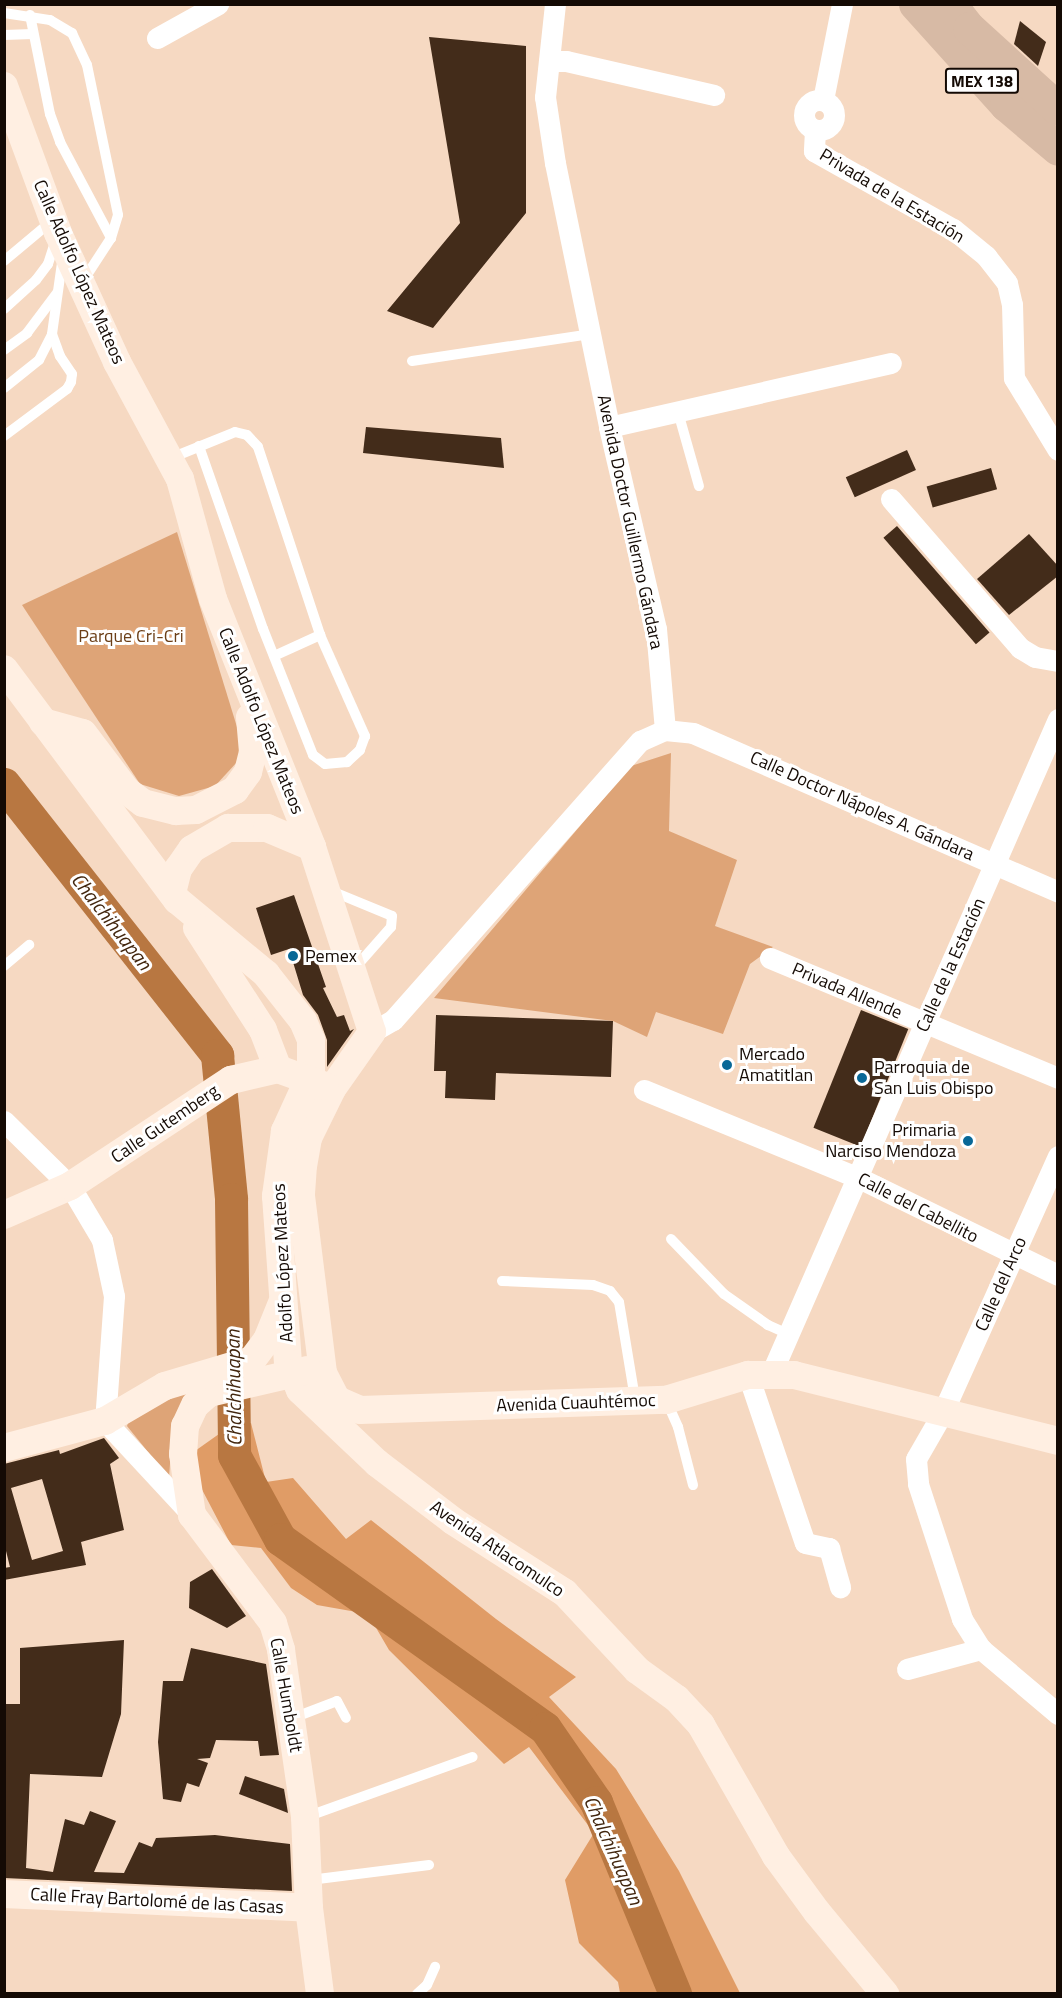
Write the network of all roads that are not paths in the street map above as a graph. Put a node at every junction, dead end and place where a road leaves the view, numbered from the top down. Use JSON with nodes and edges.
{"nodes":[{"id":1,"x":218,"y":4,"type":"edge"},
{"id":2,"x":555,"y":4,"type":"edge"},
{"id":3,"x":842,"y":4,"type":"edge"},
{"id":4,"x":915,"y":4,"type":"edge"},
{"id":5,"x":950,"y":4,"type":"edge"},
{"id":6,"x":4,"y":13,"type":"edge"},
{"id":7,"x":30,"y":15,"type":"junction"},
{"id":8,"x":33,"y":33,"type":"junction"},
{"id":9,"x":4,"y":35,"type":"edge"},
{"id":10,"x":157,"y":38,"type":"dead end"},
{"id":11,"x":549,"y":61,"type":"junction"},
{"id":12,"x":4,"y":86,"type":"edge"},
{"id":13,"x":714,"y":95,"type":"dead end"},
{"id":14,"x":1058,"y":109,"type":"edge"},
{"id":15,"x":1058,"y":149,"type":"edge"},
{"id":16,"x":56,"y":226,"type":"junction"},
{"id":17,"x":111,"y":238,"type":"junction"},
{"id":18,"x":4,"y":261,"type":"edge"},
{"id":19,"x":72,"y":285,"type":"junction"},
{"id":20,"x":4,"y":309,"type":"edge"},
{"id":21,"x":52,"y":334,"type":"junction"},
{"id":22,"x":590,"y":334,"type":"junction"},
{"id":23,"x":4,"y":350,"type":"edge"},
{"id":24,"x":412,"y":362,"type":"dead end"},
{"id":25,"x":891,"y":363,"type":"dead end"},
{"id":26,"x":4,"y":388,"type":"edge"},
{"id":27,"x":678,"y":412,"type":"junction"},
{"id":28,"x":609,"y":428,"type":"junction"},
{"id":29,"x":4,"y":436,"type":"edge"},
{"id":30,"x":199,"y":446,"type":"junction"},
{"id":31,"x":1058,"y":450,"type":"edge"},
{"id":32,"x":171,"y":458,"type":"junction"},
{"id":33,"x":699,"y":486,"type":"dead end"},
{"id":34,"x":891,"y":499,"type":"dead end"},
{"id":35,"x":320,"y":635,"type":"junction"},
{"id":36,"x":274,"y":656,"type":"junction"},
{"id":37,"x":1058,"y":660,"type":"edge"},
{"id":38,"x":4,"y":669,"type":"edge"},
{"id":39,"x":247,"y":685,"type":"junction"},
{"id":40,"x":1058,"y":719,"type":"edge"},
{"id":41,"x":43,"y":722,"type":"junction"},
{"id":42,"x":665,"y":730,"type":"junction"},
{"id":43,"x":142,"y":802,"type":"junction"},
{"id":44,"x":312,"y":848,"type":"junction"},
{"id":45,"x":142,"y":854,"type":"junction"},
{"id":46,"x":995,"y":864,"type":"junction"},
{"id":47,"x":326,"y":889,"type":"junction"},
{"id":48,"x":1058,"y":892,"type":"edge"},
{"id":49,"x":174,"y":896,"type":"junction"},
{"id":50,"x":29,"y":945,"type":"dead end"},
{"id":51,"x":770,"y":958,"type":"dead end"},
{"id":52,"x":4,"y":966,"type":"edge"},
{"id":53,"x":353,"y":970,"type":"junction"},
{"id":54,"x":925,"y":1023,"type":"junction"},
{"id":55,"x":372,"y":1032,"type":"junction"},
{"id":56,"x":277,"y":1070,"type":"junction"},
{"id":57,"x":1058,"y":1078,"type":"edge"},
{"id":58,"x":328,"y":1087,"type":"junction"},
{"id":59,"x":644,"y":1090,"type":"dead end"},
{"id":60,"x":4,"y":1121,"type":"edge"},
{"id":61,"x":1058,"y":1156,"type":"edge"},
{"id":62,"x":859,"y":1178,"type":"junction"},
{"id":63,"x":70,"y":1186,"type":"junction"},
{"id":64,"x":4,"y":1215,"type":"edge"},
{"id":65,"x":671,"y":1239,"type":"dead end"},
{"id":66,"x":1014,"y":1256,"type":"junction"},
{"id":67,"x":1058,"y":1275,"type":"edge"},
{"id":68,"x":502,"y":1281,"type":"dead end"},
{"id":69,"x":286,"y":1296,"type":"junction"},
{"id":70,"x":788,"y":1334,"type":"junction"},
{"id":71,"x":322,"y":1368,"type":"junction"},
{"id":72,"x":283,"y":1374,"type":"junction"},
{"id":73,"x":760,"y":1375,"type":"junction"},
{"id":74,"x":207,"y":1383,"type":"junction"},
{"id":75,"x":666,"y":1400,"type":"junction"},
{"id":76,"x":636,"y":1401,"type":"junction"},
{"id":77,"x":943,"y":1412,"type":"junction"},
{"id":78,"x":105,"y":1421,"type":"junction"},
{"id":79,"x":1058,"y":1440,"type":"edge"},
{"id":80,"x":4,"y":1448,"type":"edge"},
{"id":81,"x":693,"y":1485,"type":"dead end"},
{"id":82,"x":192,"y":1515,"type":"junction"},
{"id":83,"x":840,"y":1587,"type":"dead end"},
{"id":84,"x":981,"y":1649,"type":"junction"},
{"id":85,"x":907,"y":1669,"type":"dead end"},
{"id":86,"x":1058,"y":1714,"type":"edge"},
{"id":87,"x":346,"y":1718,"type":"dead end"},
{"id":88,"x":289,"y":1719,"type":"junction"},
{"id":89,"x":473,"y":1757,"type":"dead end"},
{"id":90,"x":305,"y":1817,"type":"junction"},
{"id":91,"x":429,"y":1865,"type":"dead end"},
{"id":92,"x":308,"y":1880,"type":"junction"},
{"id":93,"x":4,"y":1894,"type":"edge"},
{"id":94,"x":309,"y":1908,"type":"junction"},
{"id":95,"x":435,"y":1967,"type":"dead end"},
{"id":96,"x":320,"y":1994,"type":"edge"},
{"id":97,"x":417,"y":1994,"type":"edge"},
{"id":98,"x":885,"y":1994,"type":"edge"}],
"edges":[{"from":1,"to":10,"type":"street"},
{"from":2,"to":11,"type":"street","name":"Avenida Doctor Guillermo Gándara"},
{"from":3,"to":31,"type":"street","name":"Privada de la Estación"},
{"from":4,"to":15,"type":"main road","number":"MEX 138"},
{"from":5,"to":14,"type":"main road","number":"MEX 138"},
{"from":6,"to":7,"type":"lane"},
{"from":7,"to":8,"type":"lane"},
{"from":7,"to":17,"type":"lane"},
{"from":8,"to":9,"type":"lane"},
{"from":8,"to":17,"type":"lane"},
{"from":11,"to":13,"type":"street"},
{"from":11,"to":22,"type":"street","name":"Avenida Doctor Guillermo Gándara"},
{"from":12,"to":16,"type":"main road","name":"Calle Adolfo López Mateos"},
{"from":16,"to":18,"type":"lane"},
{"from":16,"to":19,"type":"main road","name":"Calle Adolfo López Mateos"},
{"from":16,"to":20,"type":"lane"},
{"from":17,"to":19,"type":"lane"},
{"from":19,"to":21,"type":"lane"},
{"from":19,"to":23,"type":"lane"},
{"from":19,"to":32,"type":"main road","name":"Calle Adolfo López Mateos"},
{"from":21,"to":26,"type":"lane"},
{"from":21,"to":29,"type":"lane"},
{"from":22,"to":24,"type":"lane"},
{"from":22,"to":28,"type":"street","name":"Avenida Doctor Guillermo Gándara"},
{"from":25,"to":27,"type":"street"},
{"from":27,"to":28,"type":"street"},
{"from":27,"to":33,"type":"lane"},
{"from":28,"to":42,"type":"street","name":"Avenida Doctor Guillermo Gándara"},
{"from":30,"to":32,"type":"lane"},
{"from":30,"to":35,"type":"lane"},
{"from":30,"to":36,"type":"lane"},
{"from":32,"to":39,"type":"main road","name":"Calle Adolfo López Mateos"},
{"from":34,"to":37,"type":"street"},
{"from":35,"to":36,"type":"lane"},
{"from":35,"to":36,"type":"lane"},
{"from":38,"to":41,"type":"main road"},
{"from":39,"to":43,"type":"main road"},
{"from":39,"to":44,"type":"main road","name":"Calle Adolfo López Mateos"},
{"from":40,"to":46,"type":"street","name":"Calle de la Estación"},
{"from":41,"to":43,"type":"main road"},
{"from":41,"to":45,"type":"main road"},
{"from":42,"to":46,"type":"street","name":"Calle Doctor Nápoles A. Gándara"},
{"from":42,"to":55,"type":"street"},
{"from":43,"to":45,"type":"main road"},
{"from":44,"to":47,"type":"main road","name":"Calle Adolfo López Mateos"},
{"from":44,"to":49,"type":"main road"},
{"from":45,"to":49,"type":"main road"},
{"from":46,"to":48,"type":"street","name":"Calle Doctor Nápoles A. Gándara"},
{"from":46,"to":54,"type":"street","name":"Calle de la Estación"},
{"from":47,"to":53,"type":"main road","name":"Calle Adolfo López Mateos"},
{"from":47,"to":53,"type":"lane"},
{"from":49,"to":56,"type":"main road"},
{"from":49,"to":69,"type":"main road","name":"Adolfo López Mateos"},
{"from":50,"to":52,"type":"lane"},
{"from":51,"to":54,"type":"street","name":"Privada Allende"},
{"from":53,"to":55,"type":"main road","name":"Calle Adolfo López Mateos"},
{"from":54,"to":57,"type":"street","name":"Privada Allende"},
{"from":54,"to":62,"type":"street","name":"Calle de la Estación"},
{"from":55,"to":58,"type":"main road"},
{"from":56,"to":58,"type":"main road"},
{"from":56,"to":63,"type":"main road","name":"Calle Gutemberg"},
{"from":58,"to":71,"type":"main road"},
{"from":59,"to":62,"type":"street","name":"Calle del Cabellito"},
{"from":60,"to":63,"type":"street"},
{"from":61,"to":66,"type":"street","name":"Calle del Arco"},
{"from":62,"to":66,"type":"street","name":"Calle del Cabellito"},
{"from":62,"to":70,"type":"street","name":"Calle de la Estación"},
{"from":63,"to":64,"type":"main road","name":"Calle Gutemberg"},
{"from":63,"to":78,"type":"street"},
{"from":65,"to":70,"type":"lane"},
{"from":66,"to":67,"type":"street","name":"Calle del Cabellito"},
{"from":66,"to":77,"type":"street","name":"Calle del Arco"},
{"from":68,"to":76,"type":"lane"},
{"from":69,"to":72,"type":"main road","name":"Adolfo López Mateos"},
{"from":69,"to":74,"type":"main road"},
{"from":70,"to":73,"type":"street","name":"Calle de la Estación"},
{"from":71,"to":72,"type":"main road"},
{"from":71,"to":76,"type":"main road","name":"Avenida Cuauhtémoc"},
{"from":72,"to":74,"type":"main road"},
{"from":72,"to":98,"type":"main road","name":"Avenida Atlacomulco"},
{"from":73,"to":75,"type":"main road","name":"Avenida Cuauhtémoc"},
{"from":73,"to":77,"type":"main road","name":"Avenida Cuauhtémoc"},
{"from":73,"to":83,"type":"street"},
{"from":74,"to":78,"type":"main road"},
{"from":74,"to":82,"type":"main road"},
{"from":75,"to":76,"type":"main road","name":"Avenida Cuauhtémoc"},
{"from":75,"to":81,"type":"lane"},
{"from":77,"to":79,"type":"main road","name":"Avenida Cuauhtémoc"},
{"from":77,"to":84,"type":"street","name":"Calle del Arco"},
{"from":78,"to":80,"type":"main road"},
{"from":78,"to":82,"type":"street","name":"Calle Humboldt"},
{"from":82,"to":88,"type":"main road","name":"Calle Humboldt"},
{"from":84,"to":85,"type":"street"},
{"from":84,"to":86,"type":"street","name":"Calle del Arco"},
{"from":87,"to":88,"type":"lane"},
{"from":88,"to":90,"type":"main road","name":"Calle Humboldt"},
{"from":89,"to":90,"type":"lane"},
{"from":90,"to":92,"type":"main road","name":"Calle Humboldt"},
{"from":91,"to":92,"type":"lane"},
{"from":92,"to":94,"type":"main road","name":"Calle Humboldt"},
{"from":93,"to":94,"type":"main road","name":"Calle Fray Bartolomé de las Casas"},
{"from":94,"to":96,"type":"main road","name":"Calle Humboldt"},
{"from":95,"to":97,"type":"lane"}]}
